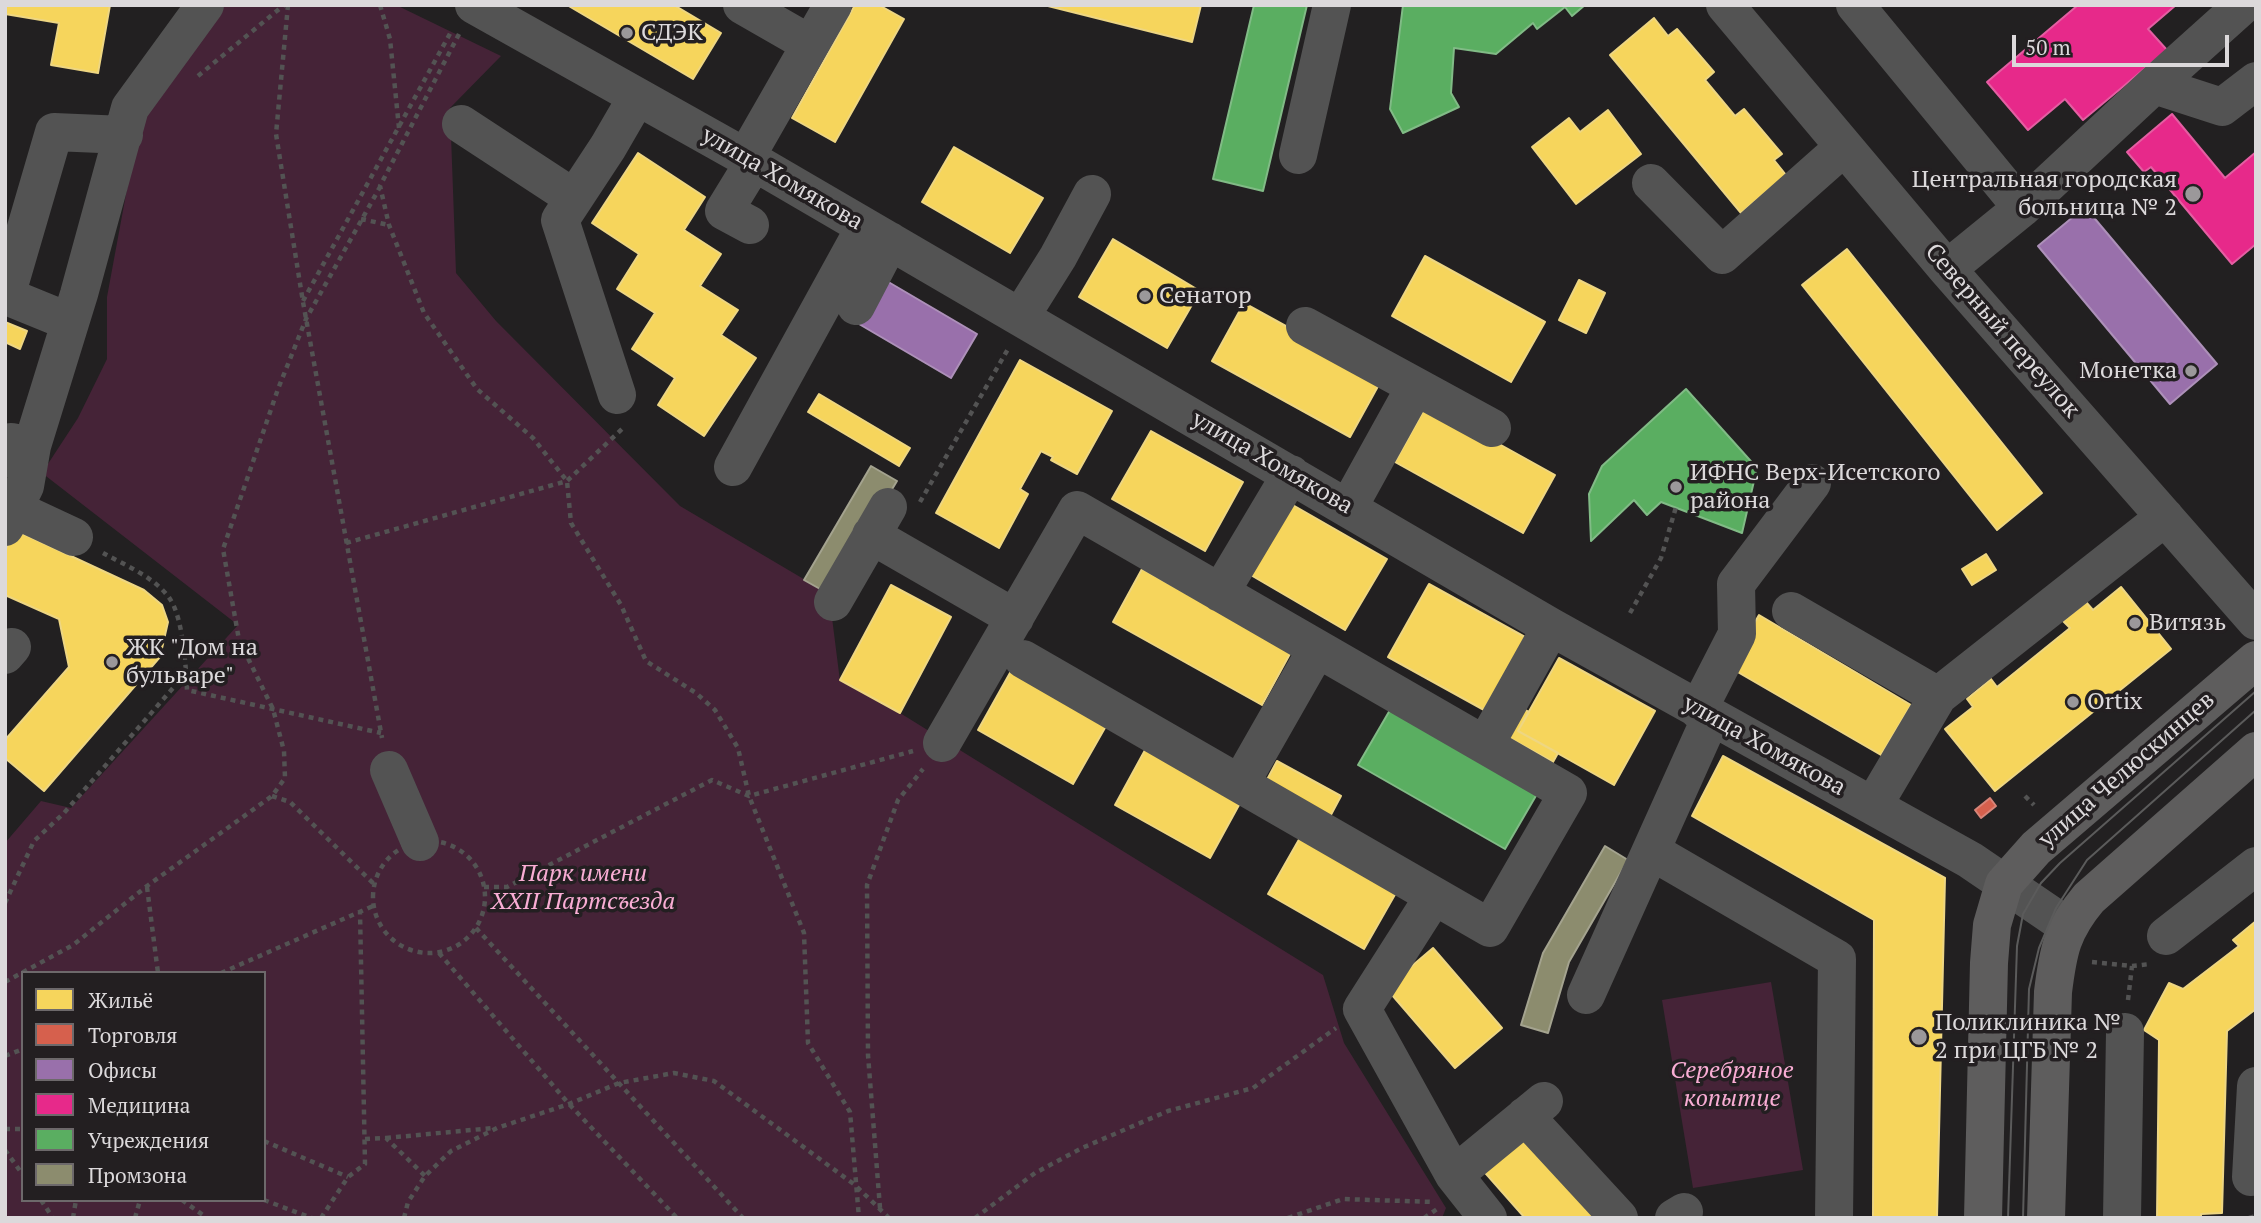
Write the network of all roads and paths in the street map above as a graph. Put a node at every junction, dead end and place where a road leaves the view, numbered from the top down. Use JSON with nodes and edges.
{"nodes":[{"id":1,"x":205,"y":5,"type":"edge"},
{"id":2,"x":286,"y":5,"type":"edge"},
{"id":3,"x":380,"y":5,"type":"edge"},
{"id":4,"x":742,"y":5,"type":"edge"},
{"id":5,"x":833,"y":5,"type":"edge"},
{"id":6,"x":1332,"y":5,"type":"edge"},
{"id":7,"x":1725,"y":5,"type":"edge"},
{"id":8,"x":1855,"y":5,"type":"edge"},
{"id":9,"x":2243,"y":5,"type":"edge"},
{"id":10,"x":464,"y":18,"type":"edge"},
{"id":11,"x":810,"y":44,"type":"junction"},
{"id":12,"x":197,"y":76,"type":"dead end"},
{"id":13,"x":2256,"y":81,"type":"edge"},
{"id":14,"x":2154,"y":85,"type":"junction"},
{"id":15,"x":637,"y":97,"type":"junction"},
{"id":16,"x":461,"y":124,"type":"dead end"},
{"id":17,"x":399,"y":131,"type":"junction"},
{"id":18,"x":124,"y":135,"type":"junction"},
{"id":19,"x":1844,"y":148,"type":"junction"},
{"id":20,"x":1298,"y":155,"type":"dead end"},
{"id":21,"x":750,"y":159,"type":"junction"},
{"id":22,"x":1651,"y":183,"type":"dead end"},
{"id":23,"x":380,"y":186,"type":"junction"},
{"id":24,"x":1092,"y":194,"type":"dead end"},
{"id":25,"x":574,"y":198,"type":"junction"},
{"id":26,"x":2022,"y":208,"type":"junction"},
{"id":27,"x":362,"y":219,"type":"junction"},
{"id":28,"x":389,"y":225,"type":"junction"},
{"id":29,"x":750,"y":225,"type":"dead end"},
{"id":30,"x":878,"y":234,"type":"junction"},
{"id":31,"x":1947,"y":269,"type":"junction"},
{"id":32,"x":303,"y":302,"type":"junction"},
{"id":33,"x":856,"y":306,"type":"dead end"},
{"id":34,"x":306,"y":319,"type":"junction"},
{"id":35,"x":70,"y":321,"type":"junction"},
{"id":36,"x":1305,"y":326,"type":"dead end"},
{"id":37,"x":1018,"y":327,"type":"junction"},
{"id":38,"x":1415,"y":387,"type":"junction"},
{"id":39,"x":617,"y":395,"type":"joint"},
{"id":40,"x":1492,"y":428,"type":"dead end"},
{"id":41,"x":19,"y":452,"type":"edge"},
{"id":42,"x":733,"y":467,"type":"dead end"},
{"id":43,"x":1292,"y":474,"type":"junction"},
{"id":44,"x":567,"y":481,"type":"junction"},
{"id":45,"x":1812,"y":483,"type":"dead end"},
{"id":46,"x":1348,"y":508,"type":"junction"},
{"id":47,"x":1676,"y":508,"type":"dead end"},
{"id":48,"x":2165,"y":517,"type":"junction"},
{"id":49,"x":34,"y":528,"type":"edge"},
{"id":50,"x":884,"y":530,"type":"junction"},
{"id":51,"x":346,"y":543,"type":"junction"},
{"id":52,"x":1220,"y":593,"type":"junction"},
{"id":53,"x":833,"y":602,"type":"dead end"},
{"id":54,"x":1791,"y":611,"type":"dead end"},
{"id":55,"x":1630,"y":613,"type":"dead end"},
{"id":56,"x":1015,"y":618,"type":"junction"},
{"id":57,"x":2256,"y":621,"type":"edge"},
{"id":58,"x":1551,"y":627,"type":"junction"},
{"id":59,"x":1317,"y":649,"type":"junction"},
{"id":60,"x":1023,"y":659,"type":"dead end"},
{"id":61,"x":2256,"y":660,"type":"edge"},
{"id":62,"x":187,"y":671,"type":"junction"},
{"id":63,"x":1938,"y":696,"type":"junction"},
{"id":64,"x":272,"y":709,"type":"junction"},
{"id":65,"x":1705,"y":714,"type":"junction"},
{"id":66,"x":381,"y":733,"type":"junction"},
{"id":67,"x":942,"y":743,"type":"junction"},
{"id":68,"x":1485,"y":746,"type":"junction"},
{"id":69,"x":2256,"y":751,"type":"edge"},
{"id":70,"x":386,"y":757,"type":"joint"},
{"id":71,"x":1240,"y":784,"type":"junction"},
{"id":72,"x":272,"y":796,"type":"junction"},
{"id":73,"x":749,"y":796,"type":"junction"},
{"id":74,"x":1872,"y":806,"type":"junction"},
{"id":75,"x":420,"y":842,"type":"junction"},
{"id":76,"x":1651,"y":851,"type":"junction"},
{"id":77,"x":2256,"y":866,"type":"edge"},
{"id":78,"x":374,"y":884,"type":"junction"},
{"id":79,"x":2004,"y":884,"type":"junction"},
{"id":80,"x":147,"y":886,"type":"junction"},
{"id":81,"x":484,"y":887,"type":"junction"},
{"id":82,"x":1434,"y":896,"type":"junction"},
{"id":83,"x":5,"y":903,"type":"edge"},
{"id":84,"x":373,"y":906,"type":"junction"},
{"id":85,"x":360,"y":912,"type":"junction"},
{"id":86,"x":2067,"y":926,"type":"junction"},
{"id":87,"x":476,"y":928,"type":"junction"},
{"id":88,"x":2166,"y":936,"type":"dead end"},
{"id":89,"x":439,"y":953,"type":"junction"},
{"id":90,"x":2091,"y":962,"type":"dead end"},
{"id":91,"x":2132,"y":966,"type":"dead end"},
{"id":92,"x":25,"y":971,"type":"edge"},
{"id":93,"x":158,"y":971,"type":"edge"},
{"id":94,"x":226,"y":971,"type":"edge"},
{"id":95,"x":21,"y":973,"type":"edge"},
{"id":96,"x":5,"y":982,"type":"edge"},
{"id":97,"x":1586,"y":995,"type":"dead end"},
{"id":98,"x":1362,"y":1009,"type":"junction"},
{"id":99,"x":2125,"y":1032,"type":"dead end"},
{"id":100,"x":619,"y":1083,"type":"junction"},
{"id":101,"x":2256,"y":1086,"type":"edge"},
{"id":102,"x":569,"y":1104,"type":"junction"},
{"id":103,"x":497,"y":1128,"type":"junction"},
{"id":104,"x":365,"y":1139,"type":"junction"},
{"id":105,"x":386,"y":1139,"type":"junction"},
{"id":106,"x":266,"y":1142,"type":"edge"},
{"id":107,"x":5,"y":1150,"type":"edge"},
{"id":108,"x":21,"y":1172,"type":"edge"},
{"id":109,"x":425,"y":1176,"type":"junction"},
{"id":110,"x":348,"y":1177,"type":"junction"},
{"id":111,"x":2251,"y":1177,"type":"dead end"},
{"id":112,"x":855,"y":1185,"type":"junction"},
{"id":113,"x":1450,"y":1189,"type":"junction"},
{"id":114,"x":266,"y":1201,"type":"edge"},
{"id":115,"x":42,"y":1202,"type":"edge"},
{"id":116,"x":185,"y":1202,"type":"edge"},
{"id":117,"x":880,"y":1209,"type":"junction"},
{"id":118,"x":2256,"y":1216,"type":"edge"},
{"id":119,"x":53,"y":1218,"type":"edge"},
{"id":120,"x":207,"y":1218,"type":"edge"},
{"id":121,"x":312,"y":1218,"type":"edge"},
{"id":122,"x":321,"y":1218,"type":"edge"},
{"id":123,"x":404,"y":1218,"type":"edge"},
{"id":124,"x":677,"y":1218,"type":"edge"},
{"id":125,"x":743,"y":1218,"type":"edge"},
{"id":126,"x":859,"y":1218,"type":"edge"},
{"id":127,"x":889,"y":1218,"type":"edge"},
{"id":128,"x":975,"y":1218,"type":"edge"},
{"id":129,"x":1289,"y":1218,"type":"edge"},
{"id":130,"x":1488,"y":1218,"type":"edge"},
{"id":131,"x":1619,"y":1218,"type":"edge"},
{"id":132,"x":1834,"y":1218,"type":"edge"},
{"id":133,"x":1983,"y":1218,"type":"edge"},
{"id":134,"x":2046,"y":1218,"type":"edge"},
{"id":135,"x":2122,"y":1218,"type":"edge"},
{"id":136,"x":2249,"y":1218,"type":"edge"}],
"edges":[{"from":1,"to":18,"type":"street"},
{"from":2,"to":12,"type":"path"},
{"from":2,"to":32,"type":"path"},
{"from":3,"to":17,"type":"path"},
{"from":4,"to":11,"type":"street"},
{"from":5,"to":11,"type":"street"},
{"from":6,"to":20,"type":"street"},
{"from":7,"to":19,"type":"street","name":"Северный переулок"},
{"from":8,"to":26,"type":"street"},
{"from":9,"to":14,"type":"street"},
{"from":10,"to":15,"type":"street","name":"улица Хомякова"},
{"from":10,"to":17,"type":"path"},
{"from":10,"to":23,"type":"path"},
{"from":11,"to":21,"type":"street"},
{"from":13,"to":14,"type":"street"},
{"from":14,"to":26,"type":"street"},
{"from":15,"to":21,"type":"street","name":"улица Хомякова"},
{"from":15,"to":25,"type":"street"},
{"from":16,"to":25,"type":"street"},
{"from":17,"to":32,"type":"path"},
{"from":18,"to":35,"type":"street"},
{"from":18,"to":35,"type":"street"},
{"from":19,"to":22,"type":"street"},
{"from":19,"to":31,"type":"street","name":"Северный переулок"},
{"from":21,"to":29,"type":"street"},
{"from":21,"to":30,"type":"street","name":"улица Хомякова"},
{"from":23,"to":27,"type":"path"},
{"from":23,"to":28,"type":"path"},
{"from":24,"to":37,"type":"street"},
{"from":25,"to":39,"type":"street"},
{"from":26,"to":31,"type":"street"},
{"from":27,"to":28,"type":"path"},
{"from":27,"to":34,"type":"path"},
{"from":28,"to":44,"type":"path"},
{"from":30,"to":33,"type":"street"},
{"from":30,"to":37,"type":"street","name":"улица Хомякова"},
{"from":30,"to":42,"type":"street"},
{"from":31,"to":48,"type":"street","name":"Северный переулок"},
{"from":32,"to":34,"type":"path"},
{"from":34,"to":51,"type":"path"},
{"from":34,"to":64,"type":"path"},
{"from":35,"to":41,"type":"street"},
{"from":36,"to":38,"type":"street"},
{"from":37,"to":43,"type":"street","name":"улица Хомякова"},
{"from":37,"to":50,"type":"path"},
{"from":38,"to":40,"type":"street"},
{"from":38,"to":46,"type":"street"},
{"from":39,"to":44,"type":"path"},
{"from":41,"to":49,"type":"street"},
{"from":43,"to":46,"type":"street","name":"улица Хомякова"},
{"from":43,"to":52,"type":"street"},
{"from":44,"to":51,"type":"path"},
{"from":44,"to":73,"type":"path"},
{"from":45,"to":65,"type":"street"},
{"from":46,"to":58,"type":"street","name":"улица Хомякова"},
{"from":47,"to":55,"type":"path"},
{"from":48,"to":57,"type":"street","name":"Северный переулок"},
{"from":48,"to":63,"type":"street"},
{"from":49,"to":62,"type":"path"},
{"from":50,"to":53,"type":"street"},
{"from":50,"to":56,"type":"street"},
{"from":51,"to":66,"type":"path"},
{"from":52,"to":56,"type":"street"},
{"from":52,"to":59,"type":"street"},
{"from":54,"to":63,"type":"street"},
{"from":56,"to":67,"type":"street"},
{"from":58,"to":65,"type":"street","name":"улица Хомякова"},
{"from":58,"to":68,"type":"street"},
{"from":59,"to":68,"type":"street"},
{"from":59,"to":71,"type":"street"},
{"from":60,"to":71,"type":"street"},
{"from":61,"to":79,"type":"main road","name":"улица Челюскинцев"},
{"from":62,"to":64,"type":"path"},
{"from":62,"to":83,"type":"path"},
{"from":63,"to":74,"type":"street"},
{"from":64,"to":66,"type":"path"},
{"from":64,"to":72,"type":"path"},
{"from":65,"to":74,"type":"street","name":"улица Хомякова"},
{"from":65,"to":76,"type":"street"},
{"from":66,"to":70,"type":"path"},
{"from":67,"to":73,"type":"path"},
{"from":67,"to":117,"type":"path"},
{"from":68,"to":82,"type":"street"},
{"from":69,"to":86,"type":"main road"},
{"from":70,"to":75,"type":"street"},
{"from":71,"to":82,"type":"street"},
{"from":72,"to":78,"type":"path"},
{"from":72,"to":80,"type":"path"},
{"from":73,"to":81,"type":"path"},
{"from":73,"to":112,"type":"path"},
{"from":74,"to":79,"type":"street","name":"улица Хомякова"},
{"from":75,"to":78,"type":"path"},
{"from":75,"to":81,"type":"path"},
{"from":76,"to":97,"type":"street"},
{"from":76,"to":132,"type":"street"},
{"from":77,"to":88,"type":"street"},
{"from":78,"to":84,"type":"path"},
{"from":79,"to":86,"type":"street","name":"улица Хомякова"},
{"from":79,"to":133,"type":"main road"},
{"from":80,"to":92,"type":"path"},
{"from":80,"to":93,"type":"path"},
{"from":81,"to":87,"type":"path"},
{"from":82,"to":98,"type":"street"},
{"from":84,"to":85,"type":"path"},
{"from":84,"to":89,"type":"path"},
{"from":85,"to":94,"type":"path"},
{"from":85,"to":104,"type":"path"},
{"from":86,"to":134,"type":"main road"},
{"from":87,"to":89,"type":"path"},
{"from":87,"to":100,"type":"path"},
{"from":89,"to":102,"type":"path"},
{"from":90,"to":91,"type":"path"},
{"from":95,"to":96,"type":"path"},
{"from":98,"to":113,"type":"street"},
{"from":98,"to":128,"type":"path"},
{"from":99,"to":135,"type":"street"},
{"from":100,"to":102,"type":"path"},
{"from":100,"to":112,"type":"path"},
{"from":100,"to":125,"type":"path"},
{"from":101,"to":111,"type":"street"},
{"from":102,"to":103,"type":"path"},
{"from":102,"to":124,"type":"path"},
{"from":103,"to":105,"type":"path"},
{"from":103,"to":109,"type":"path"},
{"from":104,"to":105,"type":"path"},
{"from":104,"to":110,"type":"path"},
{"from":105,"to":109,"type":"path"},
{"from":106,"to":110,"type":"path"},
{"from":107,"to":108,"type":"path"},
{"from":109,"to":123,"type":"path"},
{"from":110,"to":122,"type":"path"},
{"from":112,"to":117,"type":"path"},
{"from":112,"to":126,"type":"path"},
{"from":113,"to":129,"type":"path"},
{"from":113,"to":130,"type":"street"},
{"from":113,"to":131,"type":"street"},
{"from":114,"to":121,"type":"path"},
{"from":115,"to":119,"type":"path"},
{"from":116,"to":120,"type":"path"},
{"from":117,"to":127,"type":"path"},
{"from":118,"to":136,"type":"path"}]}
